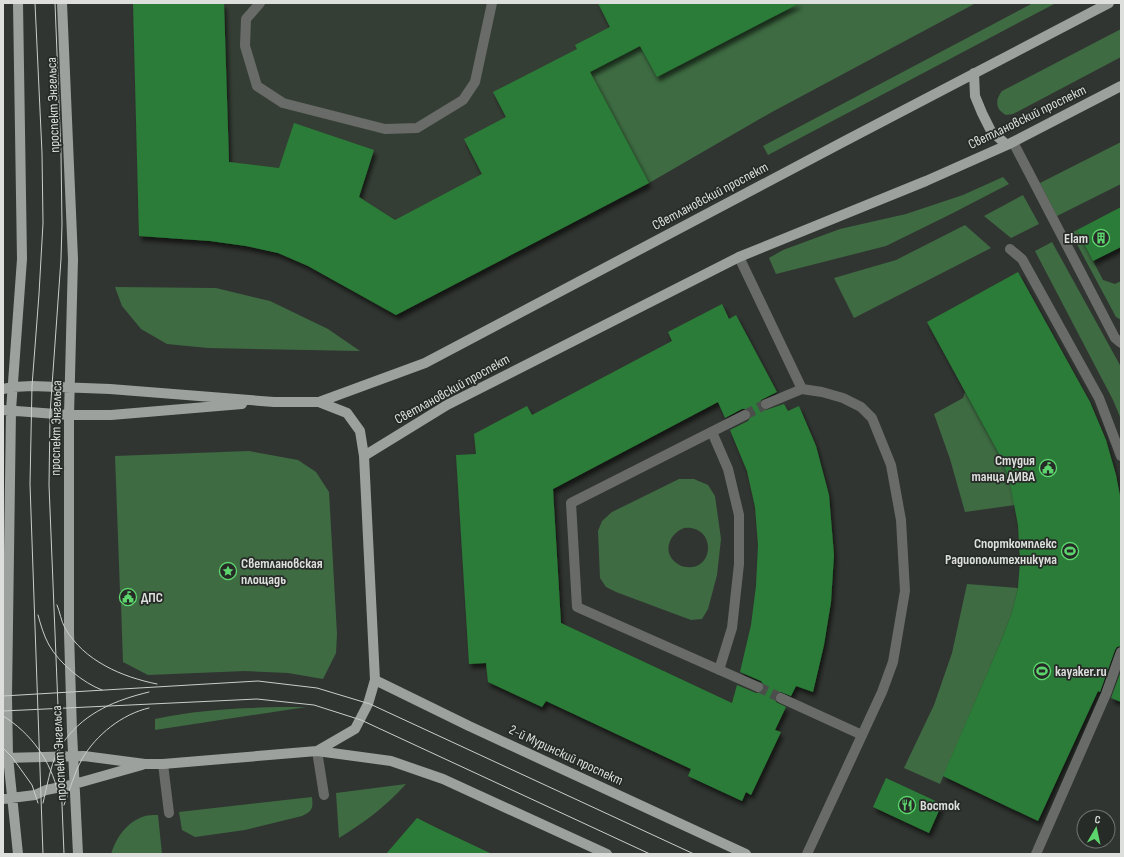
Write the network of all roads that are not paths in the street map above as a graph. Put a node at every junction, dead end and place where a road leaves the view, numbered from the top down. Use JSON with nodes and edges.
{"nodes":[{"id":1,"x":18,"y":3,"type":"edge"},
{"id":2,"x":62,"y":3,"type":"edge"},
{"id":3,"x":260,"y":3,"type":"edge"},
{"id":4,"x":492,"y":3,"type":"edge"},
{"id":5,"x":1109,"y":3,"type":"edge"},
{"id":6,"x":974,"y":73,"type":"junction"},
{"id":7,"x":1121,"y":86,"type":"edge"},
{"id":8,"x":1010,"y":143,"type":"junction"},
{"id":9,"x":1010,"y":249,"type":"dead end"},
{"id":10,"x":740,"y":257,"type":"junction"},
{"id":11,"x":1121,"y":343,"type":"edge"},
{"id":12,"x":8,"y":388,"type":"edge"},
{"id":13,"x":70,"y":388,"type":"junction"},
{"id":14,"x":802,"y":389,"type":"junction"},
{"id":15,"x":274,"y":402,"type":"junction"},
{"id":16,"x":319,"y":402,"type":"junction"},
{"id":17,"x":766,"y":404,"type":"tunnel mouth"},
{"id":18,"x":7,"y":410,"type":"edge"},
{"id":19,"x":69,"y":415,"type":"junction"},
{"id":20,"x":745,"y":416,"type":"tunnel mouth"},
{"id":21,"x":712,"y":432,"type":"junction"},
{"id":22,"x":364,"y":456,"type":"junction"},
{"id":23,"x":1121,"y":456,"type":"edge"},
{"id":24,"x":1121,"y":652,"type":"edge"},
{"id":25,"x":719,"y":670,"type":"junction"},
{"id":26,"x":375,"y":680,"type":"junction"},
{"id":27,"x":758,"y":687,"type":"tunnel mouth"},
{"id":28,"x":781,"y":698,"type":"tunnel mouth"},
{"id":29,"x":862,"y":735,"type":"junction"},
{"id":30,"x":317,"y":751,"type":"junction"},
{"id":31,"x":73,"y":756,"type":"junction"},
{"id":32,"x":6,"y":758,"type":"edge"},
{"id":33,"x":146,"y":764,"type":"junction"},
{"id":34,"x":163,"y":764,"type":"junction"},
{"id":35,"x":75,"y":784,"type":"junction"},
{"id":36,"x":324,"y":795,"type":"dead end"},
{"id":37,"x":7,"y":799,"type":"edge"},
{"id":38,"x":169,"y":813,"type":"dead end"},
{"id":39,"x":18,"y":854,"type":"edge"},
{"id":40,"x":78,"y":854,"type":"edge"},
{"id":41,"x":607,"y":854,"type":"edge"},
{"id":42,"x":746,"y":854,"type":"edge"},
{"id":43,"x":807,"y":854,"type":"edge"},
{"id":44,"x":1036,"y":854,"type":"edge"}],
"edges":[{"from":1,"to":12,"type":"main road"},
{"from":2,"to":13,"type":"main road","name":"проспект Энгельса"},
{"from":3,"to":4,"type":"lane"},
{"from":5,"to":6,"type":"main road","name":"Светлановский проспект"},
{"from":6,"to":8,"type":"main road"},
{"from":6,"to":16,"type":"main road","name":"Светлановский проспект"},
{"from":7,"to":8,"type":"main road","name":"Светлановский проспект"},
{"from":8,"to":10,"type":"main road","name":"Светлановский проспект"},
{"from":8,"to":11,"type":"lane"},
{"from":9,"to":23,"type":"lane"},
{"from":10,"to":14,"type":"lane"},
{"from":10,"to":22,"type":"main road","name":"Светлановский проспект"},
{"from":12,"to":13,"type":"main road"},
{"from":12,"to":18,"type":"main road"},
{"from":13,"to":15,"type":"main road"},
{"from":13,"to":19,"type":"main road","name":"проспект Энгельса"},
{"from":14,"to":17,"type":"lane"},
{"from":14,"to":29,"type":"lane"},
{"from":15,"to":16,"type":"main road"},
{"from":15,"to":19,"type":"main road"},
{"from":16,"to":22,"type":"main road"},
{"from":18,"to":19,"type":"main road"},
{"from":18,"to":32,"type":"main road"},
{"from":19,"to":31,"type":"main road","name":"проспект Энгельса"},
{"from":20,"to":21,"type":"lane"},
{"from":21,"to":25,"type":"lane"},
{"from":21,"to":25,"type":"lane"},
{"from":22,"to":26,"type":"main road"},
{"from":24,"to":44,"type":"lane"},
{"from":25,"to":27,"type":"lane"},
{"from":26,"to":30,"type":"main road"},
{"from":26,"to":42,"type":"main road","name":"2-й Муринский проспект"},
{"from":28,"to":29,"type":"lane"},
{"from":29,"to":43,"type":"lane"},
{"from":30,"to":34,"type":"main road"},
{"from":30,"to":36,"type":"lane"},
{"from":30,"to":41,"type":"main road"},
{"from":31,"to":32,"type":"main road"},
{"from":31,"to":33,"type":"main road"},
{"from":31,"to":35,"type":"main road","name":"проспект Энгельса"},
{"from":32,"to":37,"type":"main road"},
{"from":33,"to":34,"type":"main road"},
{"from":33,"to":35,"type":"main road"},
{"from":34,"to":38,"type":"lane"},
{"from":35,"to":37,"type":"main road"},
{"from":35,"to":40,"type":"main road","name":"проспект Энгельса"},
{"from":37,"to":39,"type":"main road"}]}
